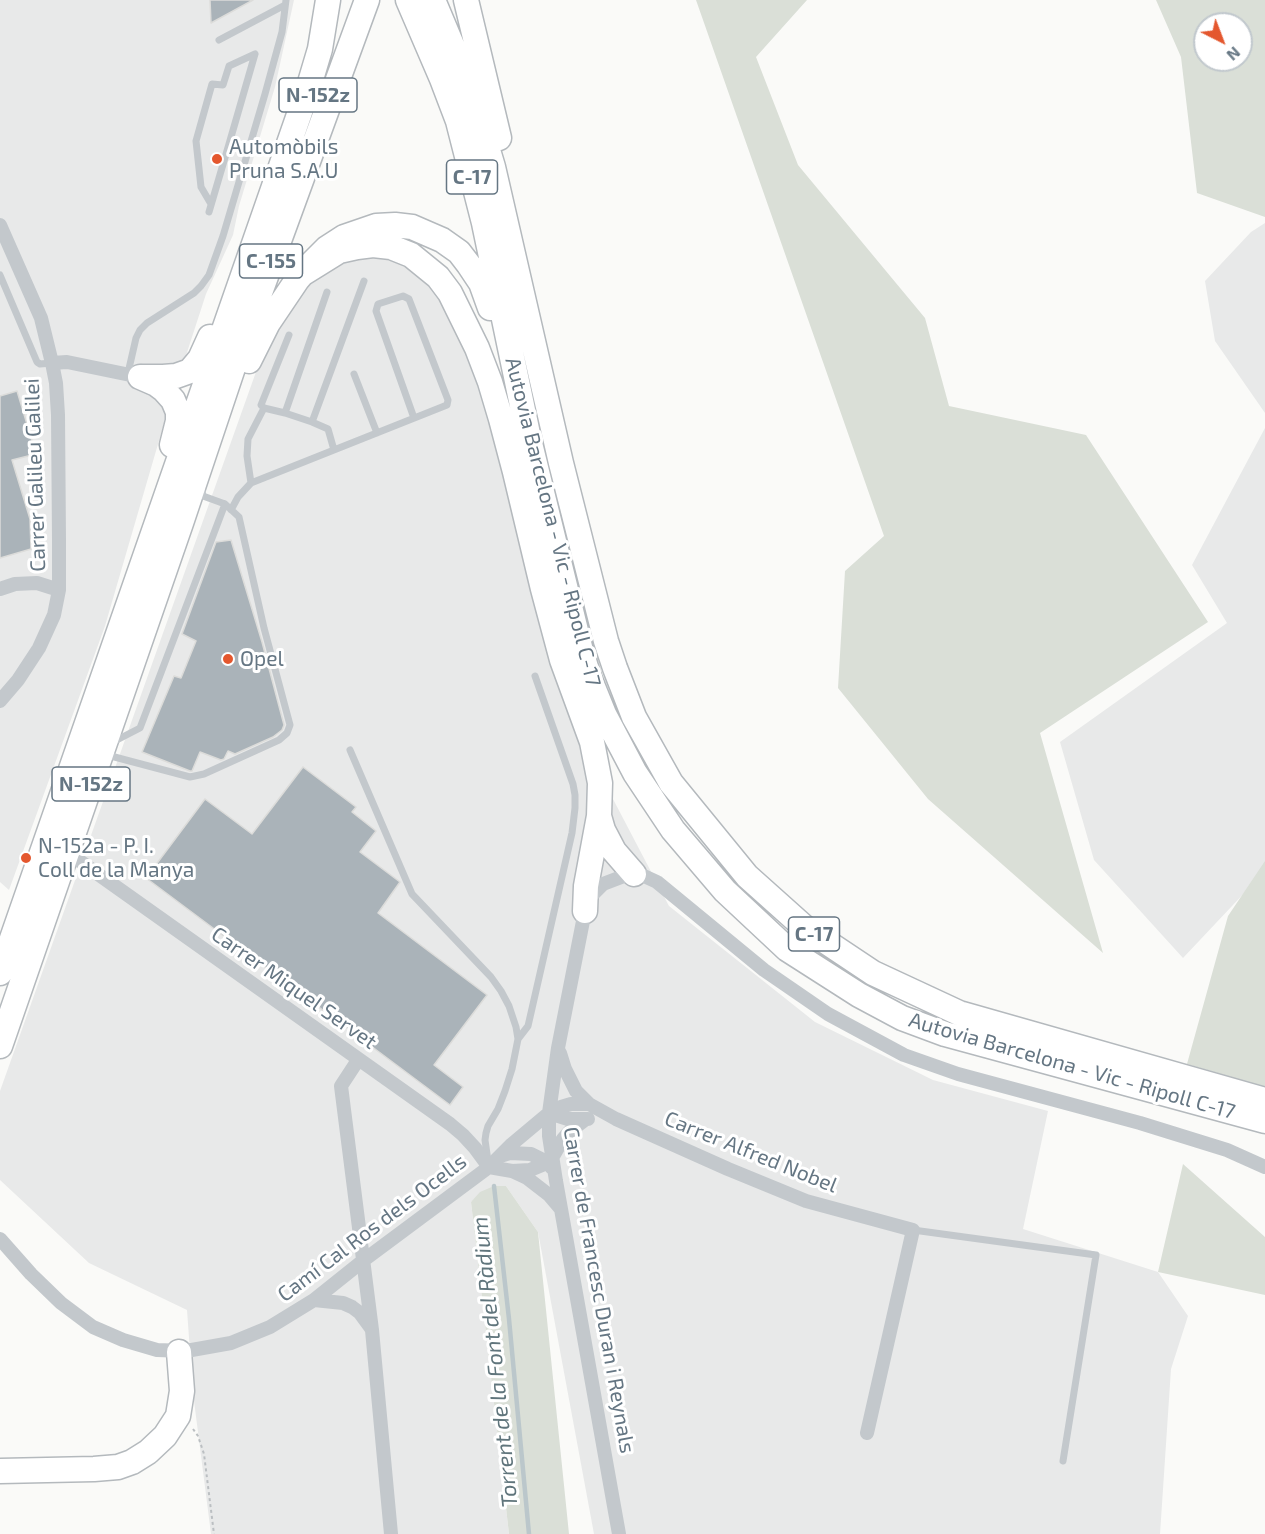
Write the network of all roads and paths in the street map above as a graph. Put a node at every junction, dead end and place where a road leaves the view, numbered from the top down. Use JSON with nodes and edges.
{"nodes":[{"id":1,"x":328,"y":0,"type":"edge"},
{"id":2,"x":355,"y":0,"type":"edge"},
{"id":3,"x":367,"y":0,"type":"edge"},
{"id":4,"x":432,"y":0,"type":"edge"},
{"id":5,"x":466,"y":0,"type":"edge"},
{"id":6,"x":408,"y":1,"type":"edge"},
{"id":7,"x":286,"y":2,"type":"edge"},
{"id":8,"x":219,"y":40,"type":"dead end"},
{"id":9,"x":229,"y":144,"type":"junction"},
{"id":10,"x":249,"y":149,"type":"junction"},
{"id":11,"x":271,"y":197,"type":"junction"},
{"id":12,"x":211,"y":204,"type":"junction"},
{"id":13,"x":209,"y":212,"type":"dead end"},
{"id":14,"x":0,"y":225,"type":"edge"},
{"id":15,"x":513,"y":247,"type":"junction"},
{"id":16,"x":302,"y":274,"type":"junction"},
{"id":17,"x":0,"y":275,"type":"edge"},
{"id":18,"x":364,"y":281,"type":"dead end"},
{"id":19,"x":327,"y":292,"type":"dead end"},
{"id":20,"x":289,"y":335,"type":"dead end"},
{"id":21,"x":513,"y":359,"type":"junction"},
{"id":22,"x":52,"y":363,"type":"junction"},
{"id":23,"x":190,"y":371,"type":"junction"},
{"id":24,"x":354,"y":374,"type":"dead end"},
{"id":25,"x":134,"y":375,"type":"junction"},
{"id":26,"x":173,"y":400,"type":"junction"},
{"id":27,"x":264,"y":408,"type":"junction"},
{"id":28,"x":285,"y":413,"type":"junction"},
{"id":29,"x":414,"y":418,"type":"junction"},
{"id":30,"x":312,"y":422,"type":"junction"},
{"id":31,"x":377,"y":432,"type":"junction"},
{"id":32,"x":334,"y":450,"type":"junction"},
{"id":33,"x":251,"y":483,"type":"junction"},
{"id":34,"x":201,"y":487,"type":"junction"},
{"id":35,"x":228,"y":507,"type":"junction"},
{"id":36,"x":181,"y":523,"type":"junction"},
{"id":37,"x":0,"y":589,"type":"edge"},
{"id":38,"x":59,"y":590,"type":"junction"},
{"id":39,"x":132,"y":597,"type":"junction"},
{"id":40,"x":535,"y":676,"type":"dead end"},
{"id":41,"x":0,"y":701,"type":"edge"},
{"id":42,"x":102,"y":750,"type":"junction"},
{"id":43,"x":350,"y":750,"type":"dead end"},
{"id":44,"x":599,"y":816,"type":"junction"},
{"id":45,"x":67,"y":852,"type":"junction"},
{"id":46,"x":634,"y":874,"type":"junction"},
{"id":47,"x":585,"y":911,"type":"junction"},
{"id":48,"x":0,"y":973,"type":"edge"},
{"id":49,"x":518,"y":1039,"type":"junction"},
{"id":50,"x":0,"y":1046,"type":"edge"},
{"id":51,"x":558,"y":1048,"type":"junction"},
{"id":52,"x":358,"y":1060,"type":"junction"},
{"id":53,"x":1057,"y":1065,"type":"junction"},
{"id":54,"x":1265,"y":1100,"type":"edge"},
{"id":55,"x":590,"y":1104,"type":"junction"},
{"id":56,"x":549,"y":1113,"type":"junction"},
{"id":57,"x":586,"y":1119,"type":"junction"},
{"id":58,"x":616,"y":1119,"type":"junction"},
{"id":59,"x":1265,"y":1121,"type":"edge"},
{"id":60,"x":1265,"y":1133,"type":"edge"},
{"id":61,"x":500,"y":1156,"type":"junction"},
{"id":62,"x":551,"y":1163,"type":"junction"},
{"id":63,"x":489,"y":1167,"type":"junction"},
{"id":64,"x":1265,"y":1167,"type":"edge"},
{"id":65,"x":512,"y":1171,"type":"junction"},
{"id":66,"x":562,"y":1210,"type":"junction"},
{"id":67,"x":913,"y":1230,"type":"junction"},
{"id":68,"x":0,"y":1239,"type":"edge"},
{"id":69,"x":364,"y":1260,"type":"junction"},
{"id":70,"x":314,"y":1300,"type":"junction"},
{"id":71,"x":372,"y":1330,"type":"junction"},
{"id":72,"x":179,"y":1352,"type":"junction"},
{"id":73,"x":178,"y":1416,"type":"junction"},
{"id":74,"x":867,"y":1433,"type":"dead end"},
{"id":75,"x":1063,"y":1461,"type":"dead end"},
{"id":76,"x":0,"y":1471,"type":"edge"},
{"id":77,"x":214,"y":1534,"type":"edge"},
{"id":78,"x":391,"y":1534,"type":"edge"},
{"id":79,"x":619,"y":1534,"type":"edge"}],
"edges":[{"from":1,"to":11,"type":"highway"},
{"from":2,"to":11,"type":"highway","number":"N-152z"},
{"from":3,"to":36,"type":"highway","number":"C-155"},
{"from":4,"to":15,"type":"highway","name":"Autovia Barcelona - Vic - Ripoll C-17","number":"C-17"},
{"from":5,"to":15,"type":"highway"},
{"from":6,"to":21,"type":"highway","name":"Autovia Barcelona - Vic - Ripoll C-17","number":"C-17"},
{"from":7,"to":8,"type":"lane"},
{"from":7,"to":10,"type":"lane"},
{"from":9,"to":10,"type":"lane"},
{"from":9,"to":12,"type":"lane"},
{"from":9,"to":12,"type":"lane"},
{"from":10,"to":25,"type":"lane"},
{"from":11,"to":23,"type":"highway"},
{"from":11,"to":39,"type":"highway","number":"N-152z"},
{"from":12,"to":13,"type":"lane"},
{"from":14,"to":22,"type":"street","name":"Carrer Galileu Galilei"},
{"from":15,"to":54,"type":"highway","name":"Autovia Barcelona - Vic - Ripoll C-17","number":"C-17"},
{"from":16,"to":21,"type":"highway"},
{"from":16,"to":34,"type":"highway"},
{"from":16,"to":44,"type":"highway"},
{"from":17,"to":22,"type":"lane"},
{"from":18,"to":30,"type":"lane"},
{"from":19,"to":28,"type":"lane"},
{"from":20,"to":27,"type":"lane"},
{"from":21,"to":53,"type":"highway","name":"Autovia Barcelona - Vic - Ripoll C-17","number":"C-17"},
{"from":22,"to":25,"type":"street"},
{"from":22,"to":38,"type":"street","name":"Carrer Galileu Galilei"},
{"from":23,"to":25,"type":"highway"},
{"from":23,"to":26,"type":"highway"},
{"from":24,"to":31,"type":"lane"},
{"from":25,"to":26,"type":"highway"},
{"from":26,"to":39,"type":"highway"},
{"from":27,"to":28,"type":"lane"},
{"from":27,"to":33,"type":"lane"},
{"from":28,"to":30,"type":"lane"},
{"from":29,"to":29,"type":"lane"},
{"from":29,"to":31,"type":"lane"},
{"from":30,"to":32,"type":"lane"},
{"from":31,"to":32,"type":"lane"},
{"from":32,"to":33,"type":"lane"},
{"from":33,"to":35,"type":"lane"},
{"from":34,"to":35,"type":"lane"},
{"from":34,"to":36,"type":"highway"},
{"from":35,"to":42,"type":"lane"},
{"from":35,"to":42,"type":"lane"},
{"from":36,"to":42,"type":"highway","number":"N-152z"},
{"from":37,"to":38,"type":"street","name":"Carrer Galileu Galilei"},
{"from":38,"to":41,"type":"street","name":"Carrer Galileu Galilei"},
{"from":39,"to":48,"type":"highway","number":"N-152z"},
{"from":40,"to":49,"type":"lane"},
{"from":42,"to":45,"type":"highway","number":"N-152z"},
{"from":43,"to":49,"type":"lane"},
{"from":44,"to":46,"type":"highway"},
{"from":44,"to":47,"type":"highway"},
{"from":45,"to":50,"type":"highway","number":"N-152z"},
{"from":45,"to":52,"type":"street","name":"Carrer Miquel Servet"},
{"from":46,"to":47,"type":"street"},
{"from":46,"to":64,"type":"street"},
{"from":47,"to":51,"type":"street","name":"Carrer de Francesc Duran i Reynals"},
{"from":49,"to":63,"type":"lane"},
{"from":51,"to":55,"type":"street","name":"Carrer Alfred Nobel"},
{"from":51,"to":56,"type":"street","name":"Carrer de Francesc Duran i Reynals"},
{"from":52,"to":63,"type":"street","name":"Carrer Miquel Servet"},
{"from":52,"to":69,"type":"street"},
{"from":53,"to":59,"type":"highway","name":"Autovia Barcelona - Vic - Ripoll C-17","number":"C-17"},
{"from":53,"to":60,"type":"highway"},
{"from":55,"to":56,"type":"street"},
{"from":55,"to":58,"type":"street","name":"Carrer Alfred Nobel"},
{"from":56,"to":57,"type":"street","name":"Carrer Alfred Nobel"},
{"from":56,"to":61,"type":"street","name":"Camí Cal Ros dels Ocells"},
{"from":56,"to":62,"type":"street","name":"Carrer de Francesc Duran i Reynals"},
{"from":57,"to":58,"type":"street","name":"Carrer Alfred Nobel"},
{"from":57,"to":62,"type":"street"},
{"from":58,"to":67,"type":"street","name":"Carrer Alfred Nobel"},
{"from":61,"to":62,"type":"street","name":"Camí Cal Ros dels Ocells"},
{"from":61,"to":63,"type":"street","name":"Camí Cal Ros dels Ocells"},
{"from":62,"to":65,"type":"street","name":"Camí Cal Ros dels Ocells"},
{"from":62,"to":66,"type":"street","name":"Carrer de Francesc Duran i Reynals"},
{"from":63,"to":65,"type":"street","name":"Camí Cal Ros dels Ocells"},
{"from":63,"to":69,"type":"street","name":"Camí Cal Ros dels Ocells"},
{"from":65,"to":66,"type":"street","name":"Camí Cal Ros dels Ocells"},
{"from":66,"to":79,"type":"street","name":"Carrer de Francesc Duran i Reynals"},
{"from":67,"to":74,"type":"street"},
{"from":67,"to":75,"type":"lane"},
{"from":68,"to":72,"type":"street","name":"Camí Cal Ros dels Ocells"},
{"from":69,"to":70,"type":"street","name":"Camí Cal Ros dels Ocells"},
{"from":69,"to":71,"type":"street"},
{"from":70,"to":71,"type":"street"},
{"from":70,"to":72,"type":"street","name":"Camí Cal Ros dels Ocells"},
{"from":71,"to":78,"type":"street"},
{"from":72,"to":73,"type":"highway"},
{"from":73,"to":76,"type":"highway"},
{"from":73,"to":77,"type":"path"}]}
